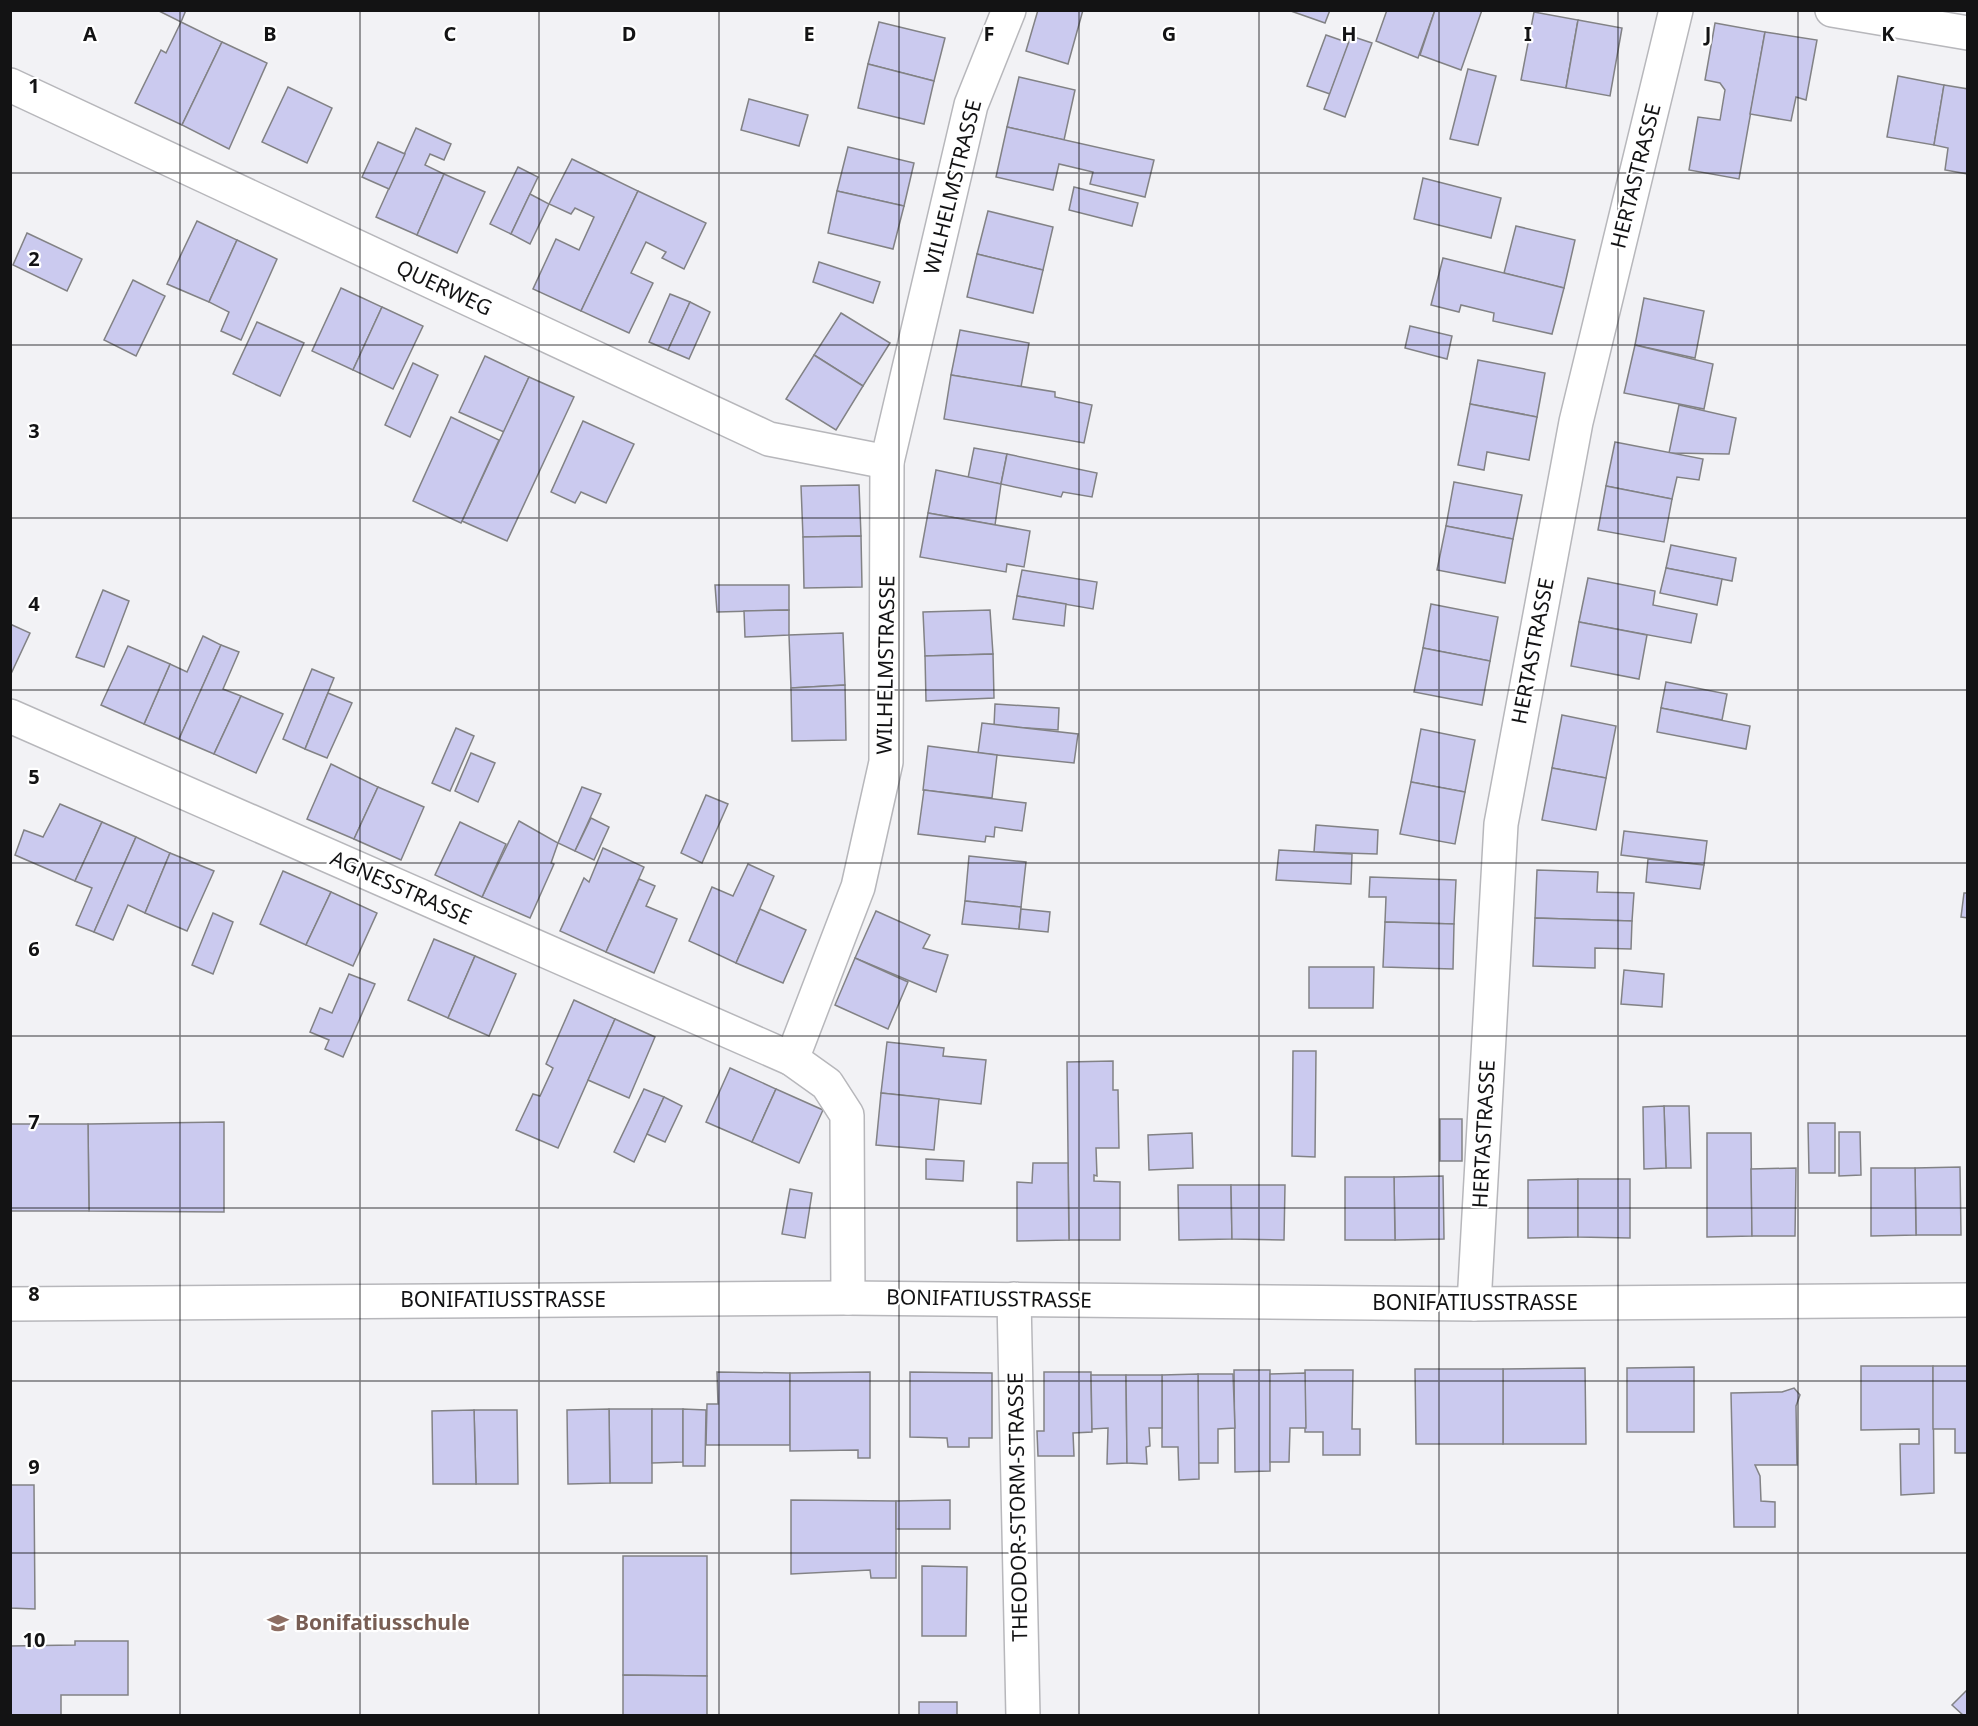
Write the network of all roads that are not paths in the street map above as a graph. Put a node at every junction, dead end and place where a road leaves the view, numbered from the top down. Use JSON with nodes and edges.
{"nodes":[{"id":1,"x":1009,"y":10,"type":"edge"},
{"id":2,"x":1676,"y":10,"type":"edge"},
{"id":3,"x":1832,"y":10,"type":"edge"},
{"id":4,"x":1968,"y":33,"type":"edge"},
{"id":5,"x":10,"y":85,"type":"edge"},
{"id":6,"x":887,"y":462,"type":"junction"},
{"id":7,"x":10,"y":716,"type":"edge"},
{"id":8,"x":792,"y":1059,"type":"junction"},
{"id":9,"x":848,"y":1298,"type":"junction"},
{"id":10,"x":1014,"y":1299,"type":"junction"},
{"id":11,"x":1968,"y":1300,"type":"edge"},
{"id":12,"x":10,"y":1304,"type":"edge"},
{"id":13,"x":1474,"y":1304,"type":"junction"},
{"id":14,"x":1023,"y":1716,"type":"edge"}],
"edges":[{"from":1,"to":6,"type":"street","name":"WILHELMSTRASSE"},
{"from":2,"to":13,"type":"street","name":"HERTASTRASSE"},
{"from":3,"to":4,"type":"street"},
{"from":5,"to":6,"type":"street","name":"QUERWEG"},
{"from":6,"to":8,"type":"street","name":"WILHELMSTRASSE"},
{"from":7,"to":8,"type":"street","name":"AGNESSTRASSE"},
{"from":8,"to":9,"type":"street"},
{"from":9,"to":10,"type":"street","name":"BONIFATIUSSTRASSE"},
{"from":9,"to":12,"type":"street","name":"BONIFATIUSSTRASSE"},
{"from":10,"to":13,"type":"street","name":"BONIFATIUSSTRASSE"},
{"from":10,"to":14,"type":"street","name":"THEODOR-STORM-STRASSE"},
{"from":11,"to":13,"type":"street","name":"BONIFATIUSSTRASSE"}]}
